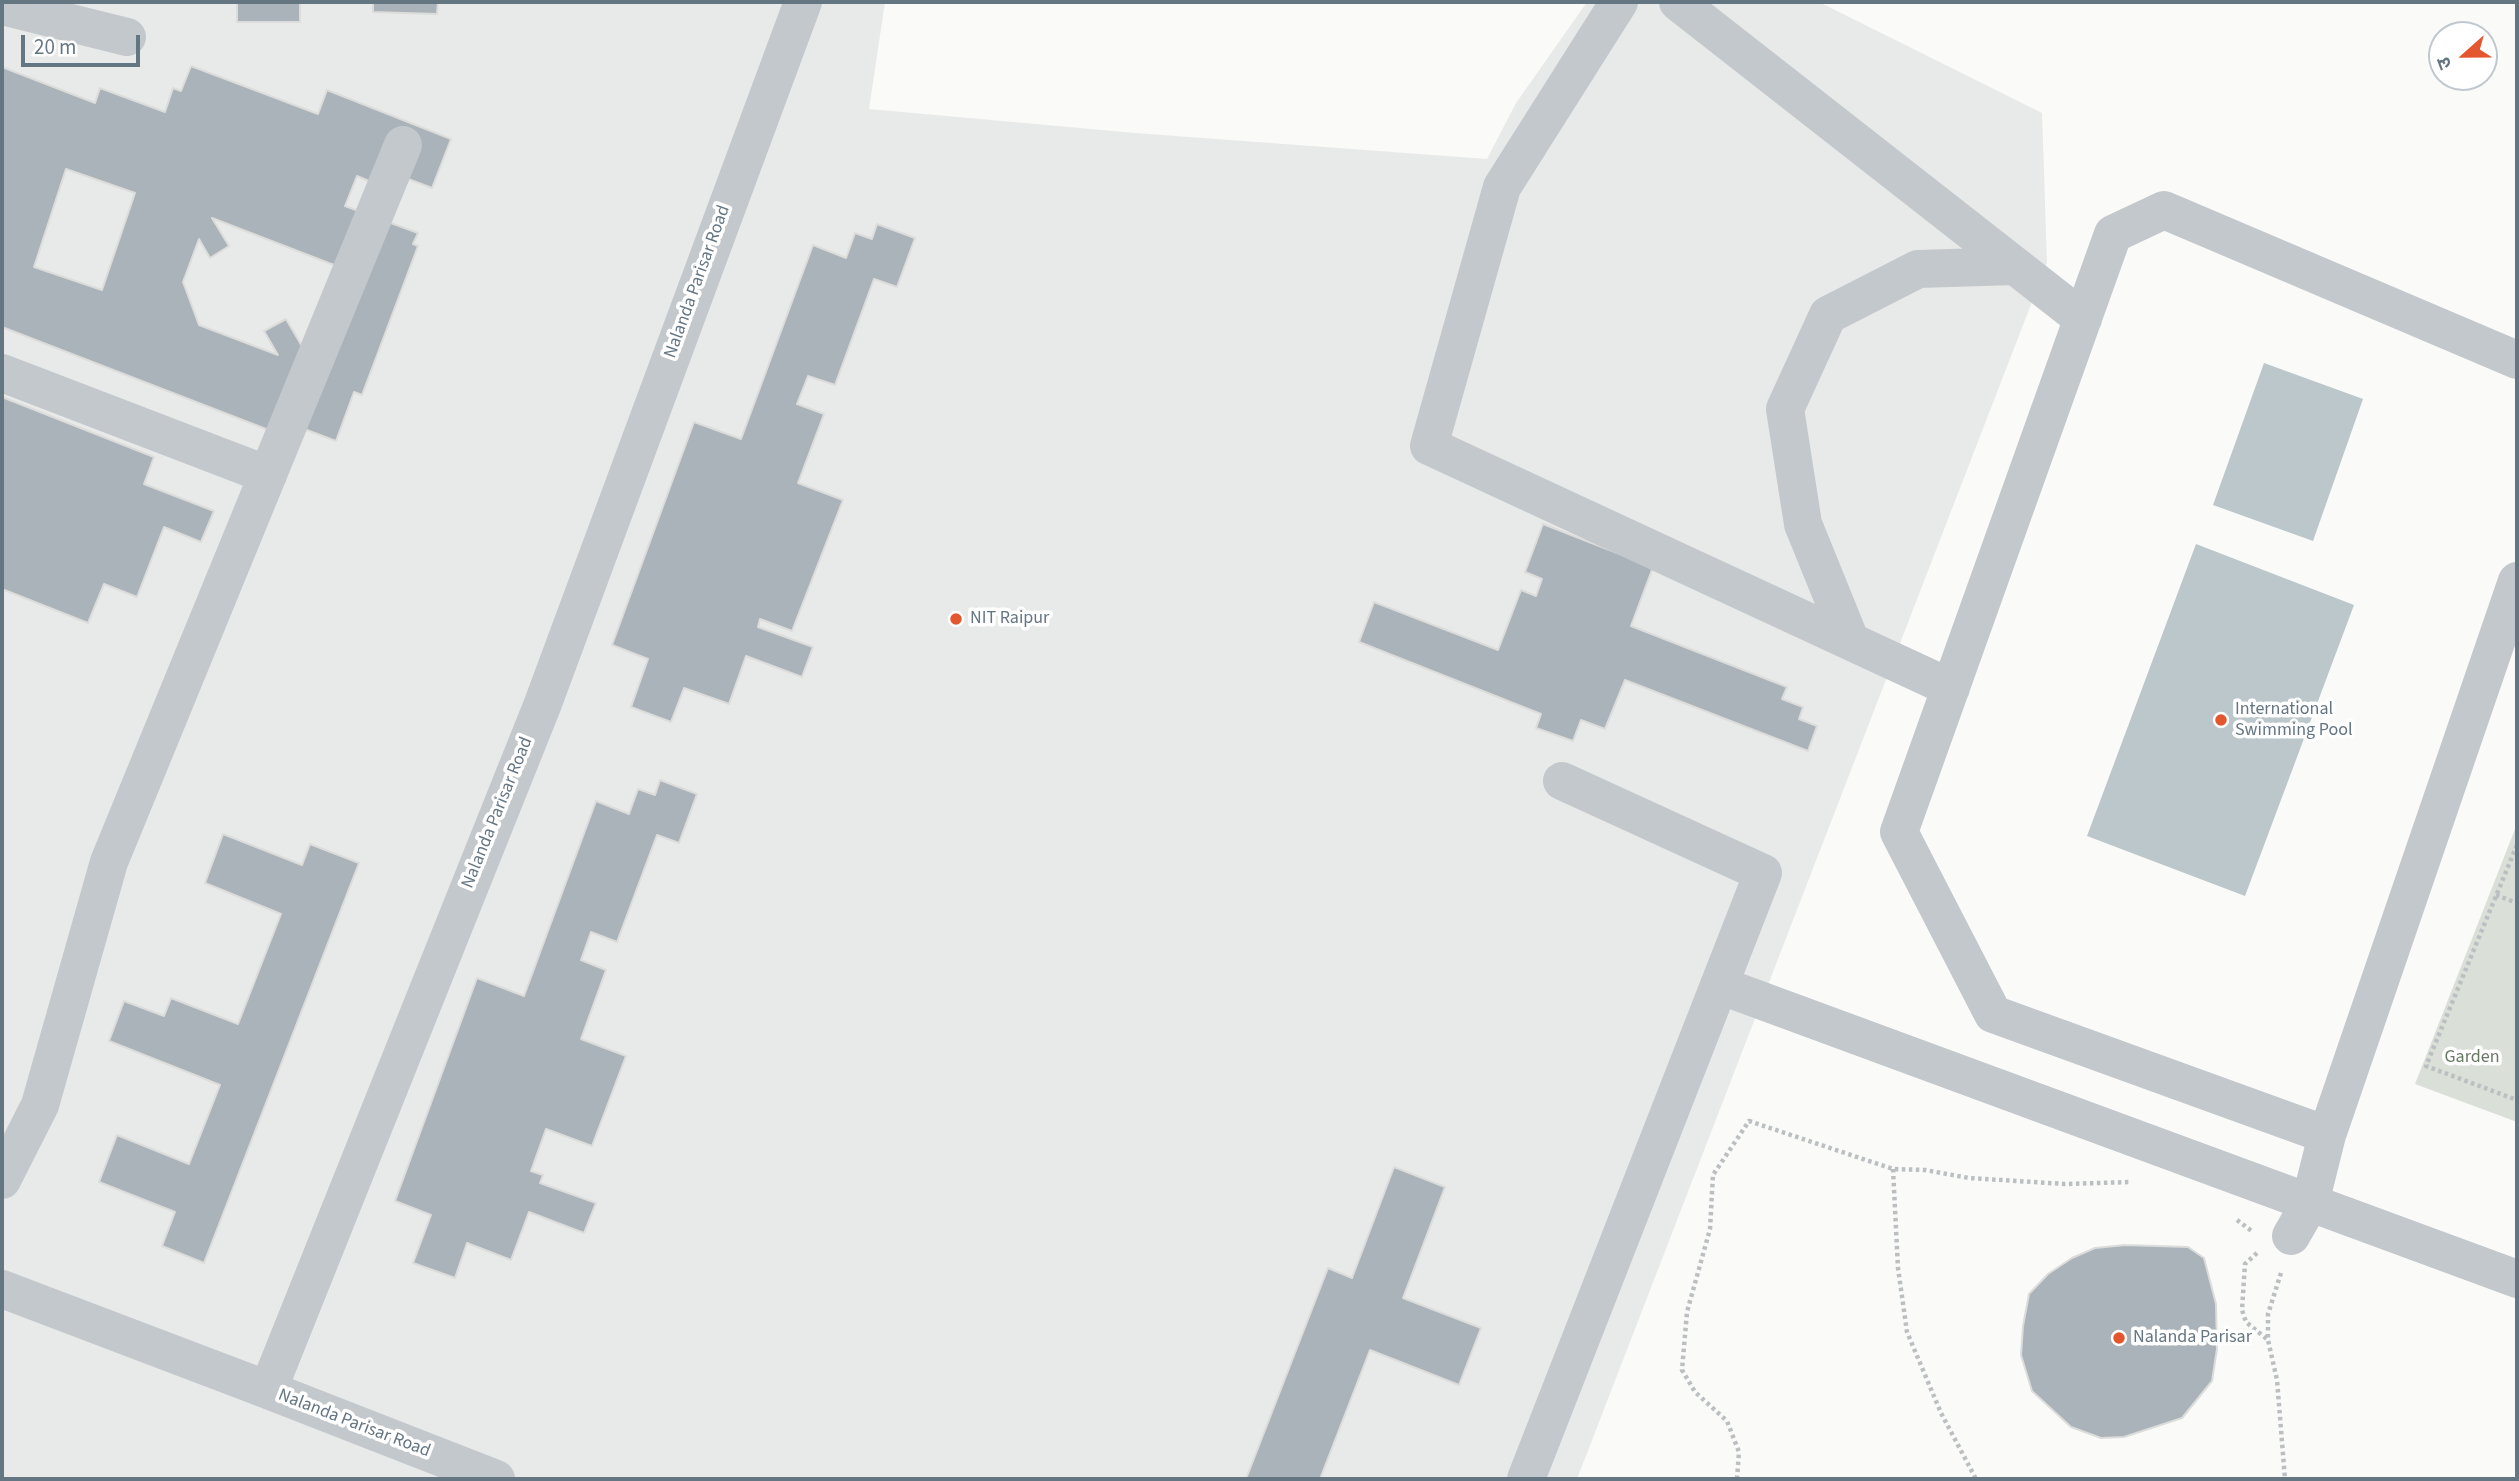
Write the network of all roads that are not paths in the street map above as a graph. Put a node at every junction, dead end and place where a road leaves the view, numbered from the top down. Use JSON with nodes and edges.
{"nodes":[{"id":1,"x":803,"y":2,"type":"edge"},
{"id":2,"x":1619,"y":2,"type":"edge"},
{"id":3,"x":1678,"y":2,"type":"edge"},
{"id":4,"x":2,"y":6,"type":"edge"},
{"id":5,"x":127,"y":37,"type":"dead end"},
{"id":6,"x":403,"y":145,"type":"dead end"},
{"id":7,"x":2015,"y":266,"type":"junction"},
{"id":8,"x":2083,"y":319,"type":"junction"},
{"id":9,"x":2517,"y":360,"type":"edge"},
{"id":10,"x":2,"y":373,"type":"edge"},
{"id":11,"x":268,"y":475,"type":"junction"},
{"id":12,"x":2517,"y":582,"type":"edge"},
{"id":13,"x":1850,"y":640,"type":"junction"},
{"id":14,"x":2504,"y":666,"type":"edge"},
{"id":15,"x":1951,"y":688,"type":"junction"},
{"id":16,"x":1562,"y":781,"type":"dead end"},
{"id":17,"x":1719,"y":985,"type":"junction"},
{"id":18,"x":2327,"y":1135,"type":"junction"},
{"id":19,"x":2,"y":1180,"type":"edge"},
{"id":20,"x":2311,"y":1203,"type":"junction"},
{"id":21,"x":2277,"y":1242,"type":"road end"},
{"id":22,"x":2517,"y":1279,"type":"edge"},
{"id":23,"x":2,"y":1289,"type":"edge"},
{"id":24,"x":268,"y":1390,"type":"junction"},
{"id":25,"x":496,"y":1479,"type":"edge"},
{"id":26,"x":1526,"y":1479,"type":"edge"}],
"edges":[{"from":1,"to":24,"type":"street","name":"Nalanda Parisar Road"},
{"from":2,"to":13,"type":"street"},
{"from":3,"to":7,"type":"street"},
{"from":4,"to":5,"type":"street"},
{"from":6,"to":11,"type":"street"},
{"from":7,"to":8,"type":"street"},
{"from":7,"to":13,"type":"street"},
{"from":8,"to":9,"type":"street"},
{"from":8,"to":15,"type":"street"},
{"from":10,"to":11,"type":"street"},
{"from":11,"to":19,"type":"street"},
{"from":12,"to":14,"type":"street"},
{"from":13,"to":15,"type":"street"},
{"from":14,"to":18,"type":"street"},
{"from":15,"to":18,"type":"street"},
{"from":16,"to":17,"type":"street"},
{"from":17,"to":20,"type":"street"},
{"from":17,"to":26,"type":"street"},
{"from":18,"to":20,"type":"street"},
{"from":20,"to":21,"type":"street"},
{"from":20,"to":22,"type":"street"},
{"from":23,"to":24,"type":"street"},
{"from":24,"to":25,"type":"street","name":"Nalanda Parisar Road"}]}
